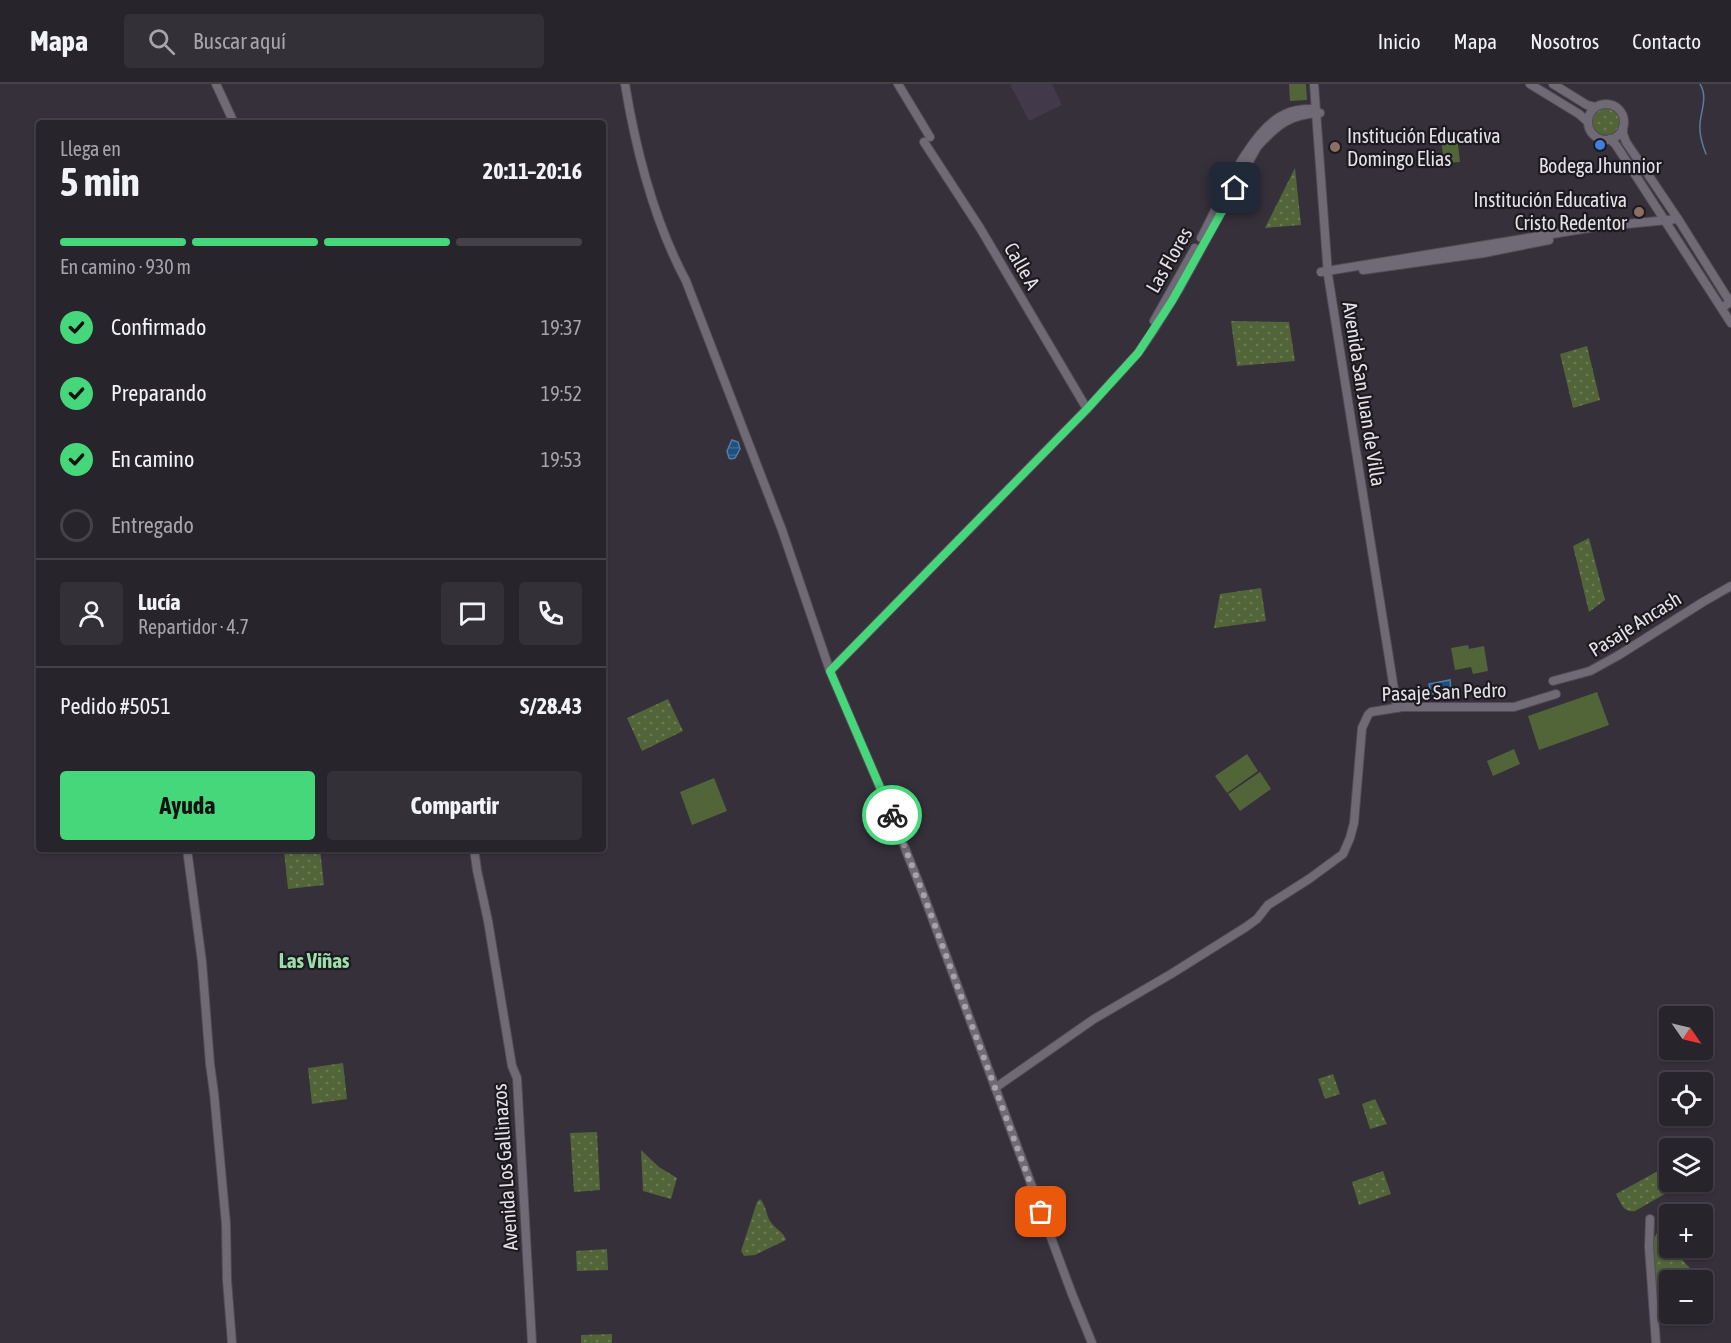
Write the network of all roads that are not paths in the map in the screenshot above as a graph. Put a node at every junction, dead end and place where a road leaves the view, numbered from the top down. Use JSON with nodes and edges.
{"nodes":[{"id":1,"x":216,"y":84,"type":"edge"},
{"id":2,"x":626,"y":84,"type":"edge"},
{"id":3,"x":898,"y":84,"type":"edge"},
{"id":4,"x":1316,"y":84,"type":"edge"},
{"id":5,"x":1530,"y":84,"type":"edge"},
{"id":6,"x":1553,"y":84,"type":"edge"},
{"id":7,"x":1596,"y":107,"type":"junction"},
{"id":8,"x":1318,"y":110,"type":"junction"},
{"id":9,"x":233,"y":120,"type":"edge"},
{"id":10,"x":1588,"y":122,"type":"junction"},
{"id":11,"x":1623,"y":127,"type":"junction"},
{"id":12,"x":1610,"y":140,"type":"junction"},
{"id":13,"x":1678,"y":219,"type":"junction"},
{"id":14,"x":1665,"y":220,"type":"junction"},
{"id":15,"x":1330,"y":272,"type":"junction"},
{"id":16,"x":1722,"y":308,"type":"junction"},
{"id":17,"x":1731,"y":323,"type":"edge"},
{"id":18,"x":1087,"y":409,"type":"junction"},
{"id":19,"x":1731,"y":586,"type":"edge"},
{"id":20,"x":830,"y":671,"type":"junction"},
{"id":21,"x":1553,"y":681,"type":"dead end"},
{"id":22,"x":1556,"y":694,"type":"dead end"},
{"id":23,"x":1399,"y":707,"type":"junction"},
{"id":24,"x":187,"y":852,"type":"edge"},
{"id":25,"x":474,"y":852,"type":"edge"},
{"id":26,"x":995,"y":1088,"type":"junction"},
{"id":27,"x":1650,"y":1219,"type":"dead end"},
{"id":28,"x":232,"y":1343,"type":"edge"},
{"id":29,"x":532,"y":1343,"type":"edge"},
{"id":30,"x":1092,"y":1343,"type":"edge"},
{"id":31,"x":1656,"y":1343,"type":"edge"}],
"edges":[{"from":1,"to":9,"type":"street"},
{"from":2,"to":20,"type":"street"},
{"from":3,"to":18,"type":"street","name":"Calle A"},
{"from":4,"to":8,"type":"street","name":"Avenida San Juan de Villa"},
{"from":5,"to":10,"type":"street"},
{"from":6,"to":7,"type":"street"},
{"from":7,"to":10,"type":"street"},
{"from":7,"to":11,"type":"street"},
{"from":8,"to":15,"type":"street","name":"Avenida San Juan de Villa"},
{"from":8,"to":18,"type":"street","name":"Las Flores"},
{"from":10,"to":12,"type":"street"},
{"from":11,"to":12,"type":"street"},
{"from":11,"to":13,"type":"street"},
{"from":12,"to":14,"type":"street"},
{"from":13,"to":14,"type":"street"},
{"from":13,"to":16,"type":"street"},
{"from":14,"to":15,"type":"street"},
{"from":14,"to":16,"type":"street"},
{"from":15,"to":23,"type":"street","name":"Avenida San Juan de Villa"},
{"from":16,"to":17,"type":"street"},
{"from":18,"to":20,"type":"street","name":"Las Flores"},
{"from":19,"to":21,"type":"street","name":"Pasaje Ancash"},
{"from":20,"to":26,"type":"street"},
{"from":22,"to":23,"type":"street","name":"Pasaje San Pedro"},
{"from":23,"to":26,"type":"street","name":"Pasaje San Pedro"},
{"from":24,"to":28,"type":"street"},
{"from":25,"to":29,"type":"street","name":"Avenida Los Gallinazos"},
{"from":26,"to":30,"type":"street"},
{"from":27,"to":31,"type":"street"}]}
